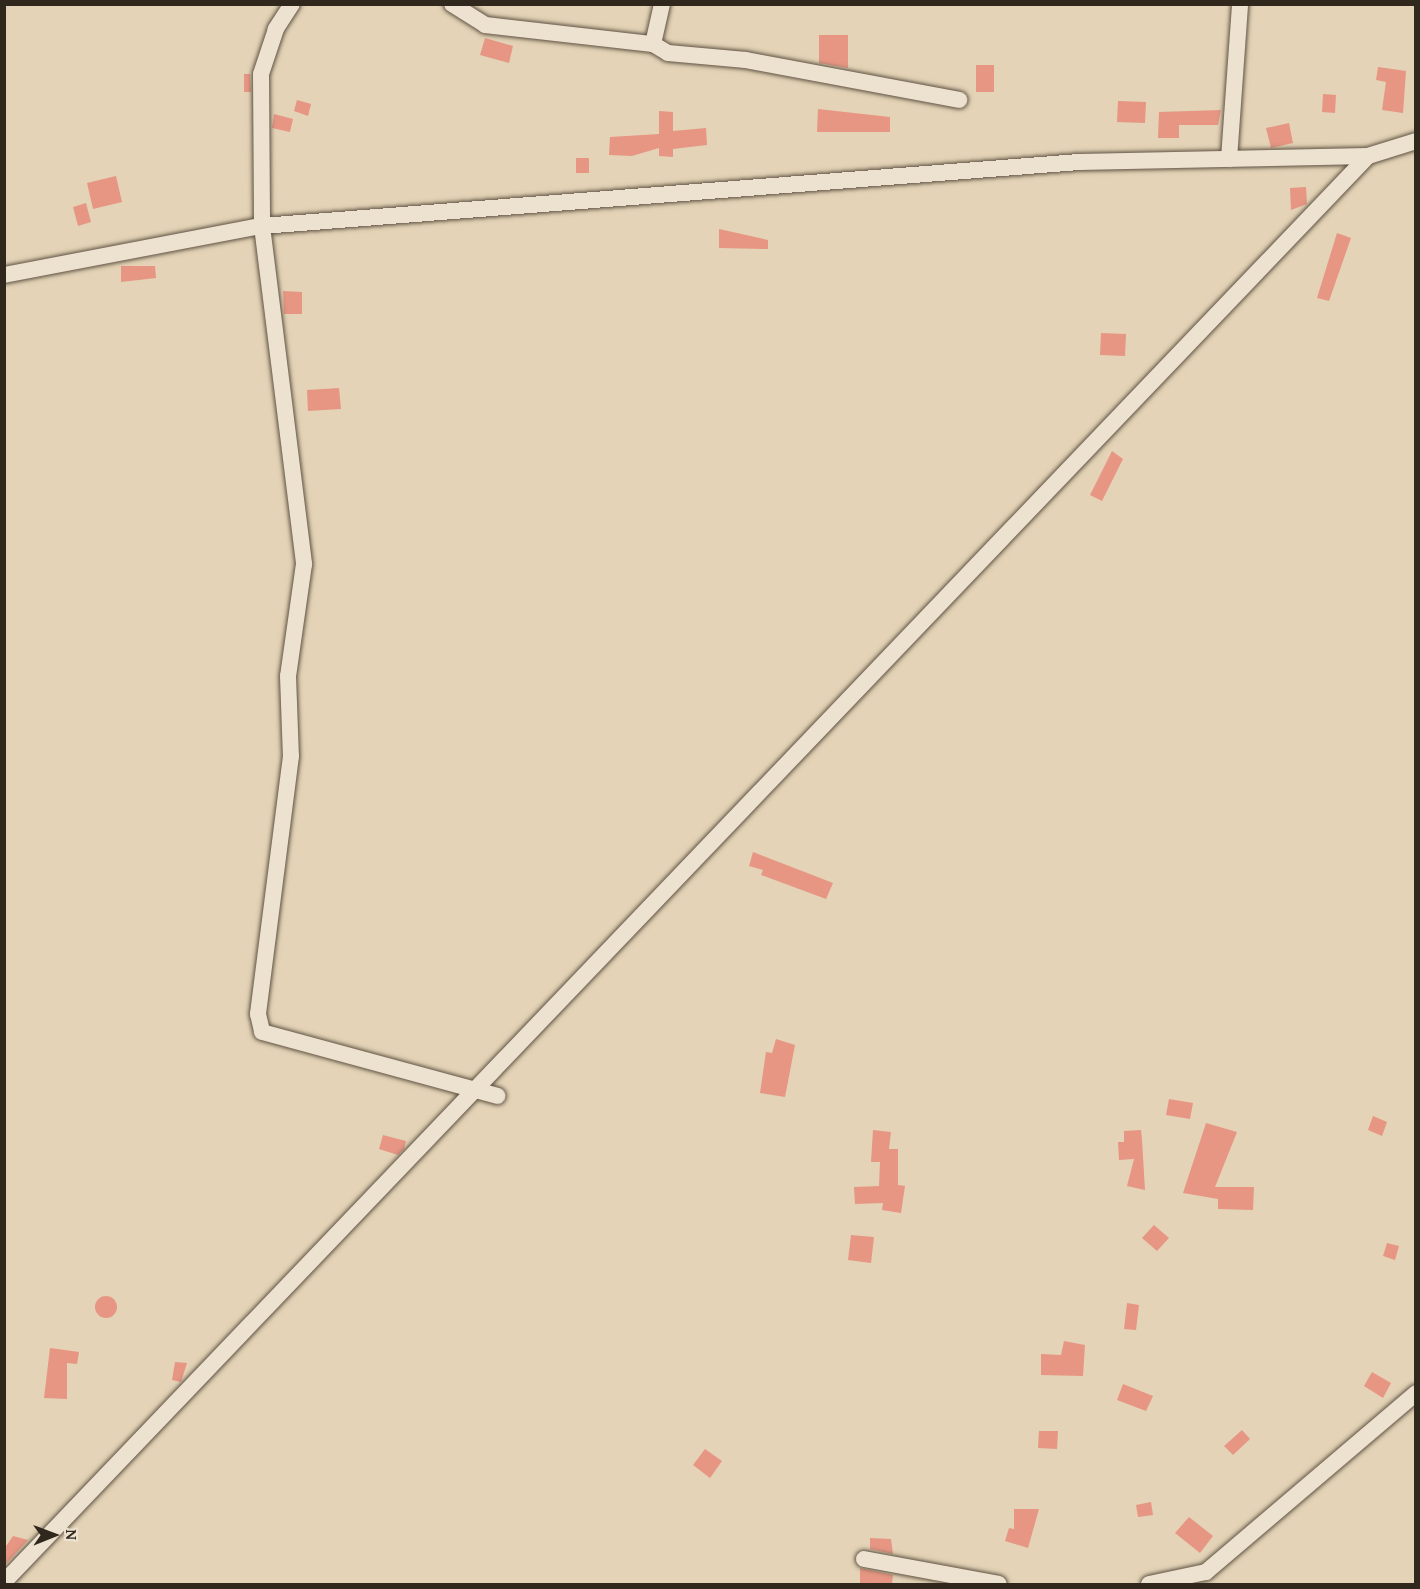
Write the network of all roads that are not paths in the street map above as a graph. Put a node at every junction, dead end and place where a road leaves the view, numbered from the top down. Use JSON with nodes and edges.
{"nodes":[{"id":1,"x":291,"y":4,"type":"edge"},
{"id":2,"x":452,"y":4,"type":"edge"},
{"id":3,"x":662,"y":4,"type":"edge"},
{"id":4,"x":1240,"y":4,"type":"edge"},
{"id":5,"x":653,"y":44,"type":"junction"},
{"id":6,"x":959,"y":100,"type":"dead end"},
{"id":7,"x":1416,"y":141,"type":"edge"},
{"id":8,"x":1368,"y":156,"type":"junction"},
{"id":9,"x":1229,"y":159,"type":"junction"},
{"id":10,"x":262,"y":226,"type":"junction"},
{"id":11,"x":4,"y":275,"type":"edge"},
{"id":12,"x":478,"y":1089,"type":"junction"},
{"id":13,"x":497,"y":1096,"type":"dead end"},
{"id":14,"x":1416,"y":1393,"type":"edge"},
{"id":15,"x":864,"y":1559,"type":"dead end"},
{"id":16,"x":4,"y":1582,"type":"edge"},
{"id":17,"x":999,"y":1584,"type":"edge"},
{"id":18,"x":1145,"y":1584,"type":"edge"}],
"edges":[{"from":1,"to":10,"type":"street"},
{"from":2,"to":5,"type":"street"},
{"from":3,"to":5,"type":"street"},
{"from":4,"to":9,"type":"street"},
{"from":5,"to":6,"type":"street"},
{"from":7,"to":8,"type":"street"},
{"from":8,"to":9,"type":"street"},
{"from":8,"to":12,"type":"street"},
{"from":9,"to":10,"type":"street"},
{"from":10,"to":11,"type":"street"},
{"from":10,"to":12,"type":"street"},
{"from":12,"to":13,"type":"street"},
{"from":12,"to":16,"type":"street"},
{"from":14,"to":18,"type":"street"},
{"from":15,"to":17,"type":"street"}]}
